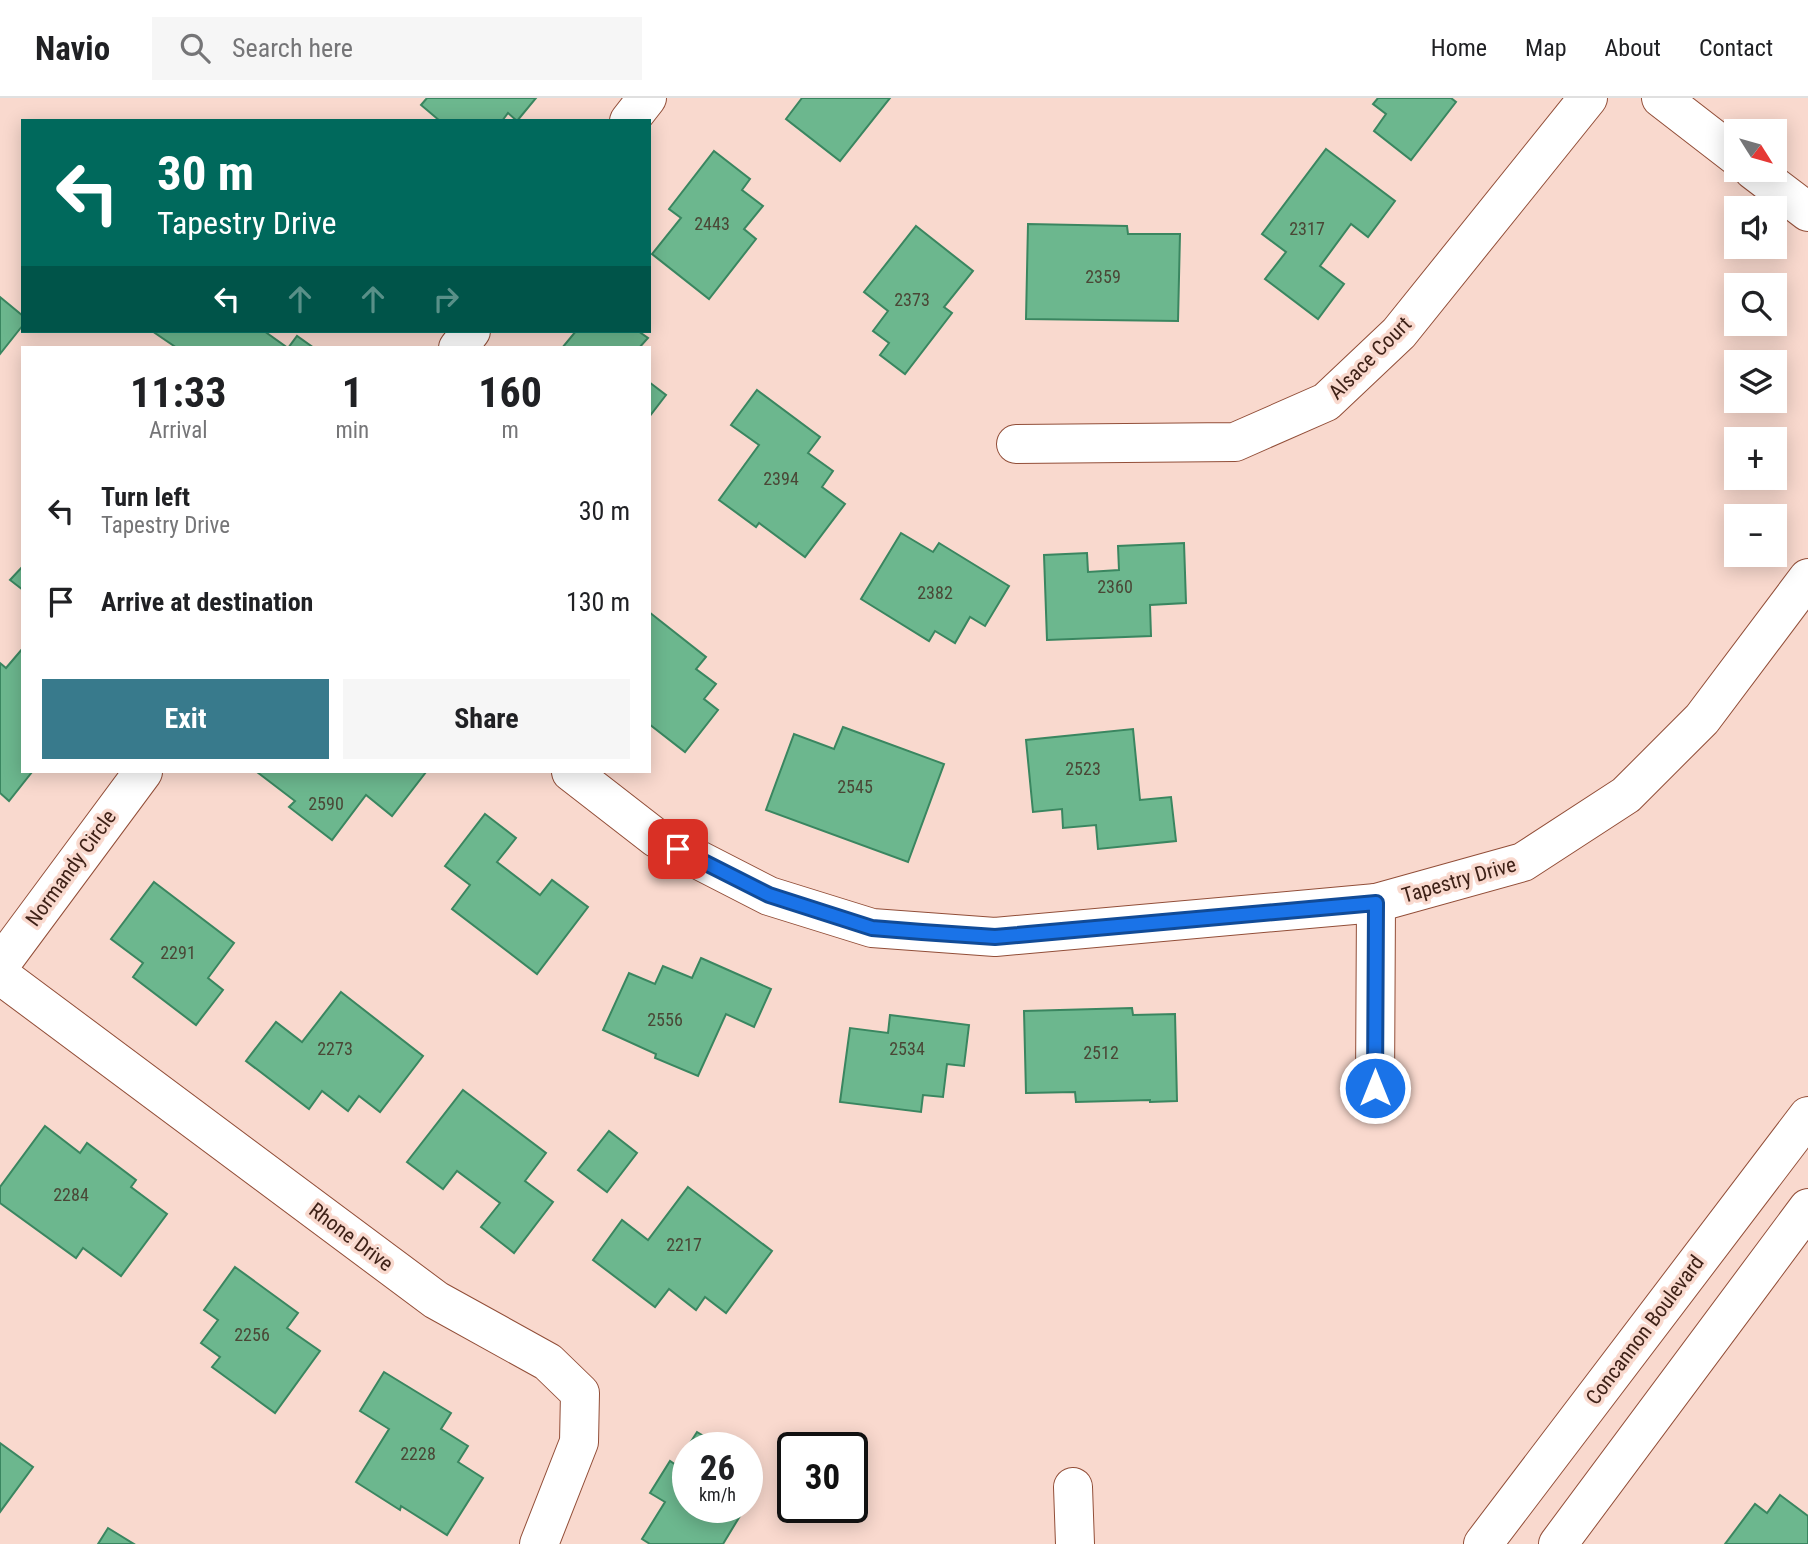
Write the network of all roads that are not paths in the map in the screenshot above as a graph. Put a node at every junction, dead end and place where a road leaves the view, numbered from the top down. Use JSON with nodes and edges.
{"nodes":[{"id":1,"x":647,"y":98,"type":"edge"},
{"id":2,"x":1588,"y":98,"type":"edge"},
{"id":3,"x":1661,"y":98,"type":"edge"},
{"id":4,"x":631,"y":119,"type":"edge"},
{"id":5,"x":1724,"y":147,"type":"edge"},
{"id":6,"x":1769,"y":182,"type":"edge"},
{"id":7,"x":1808,"y":212,"type":"edge"},
{"id":8,"x":1016,"y":444,"type":"dead end"},
{"id":9,"x":1808,"y":578,"type":"edge"},
{"id":10,"x":142,"y":773,"type":"edge"},
{"id":11,"x":572,"y":773,"type":"edge"},
{"id":12,"x":1376,"y":903,"type":"junction"},
{"id":13,"x":0,"y":965,"type":"edge"},
{"id":14,"x":0,"y":975,"type":"edge"},
{"id":15,"x":1375,"y":1088,"type":"dead end"},
{"id":16,"x":1808,"y":1116,"type":"edge"},
{"id":17,"x":1808,"y":1208,"type":"edge"},
{"id":18,"x":1073,"y":1487,"type":"dead end"},
{"id":19,"x":539,"y":1544,"type":"edge"},
{"id":20,"x":1075,"y":1544,"type":"edge"},
{"id":21,"x":1483,"y":1544,"type":"edge"},
{"id":22,"x":1558,"y":1544,"type":"edge"}],
"edges":[{"from":1,"to":4,"type":"street"},
{"from":2,"to":8,"type":"street","name":"Alsace Court"},
{"from":3,"to":5,"type":"street"},
{"from":6,"to":7,"type":"street"},
{"from":9,"to":12,"type":"street","name":"Tapestry Drive"},
{"from":10,"to":13,"type":"street","name":"Normandy Circle"},
{"from":11,"to":12,"type":"street","name":"Tapestry Drive"},
{"from":12,"to":15,"type":"street"},
{"from":14,"to":19,"type":"street","name":"Rhone Drive"},
{"from":16,"to":21,"type":"street","name":"Concannon Boulevard"},
{"from":17,"to":22,"type":"street"},
{"from":18,"to":20,"type":"street"}]}
